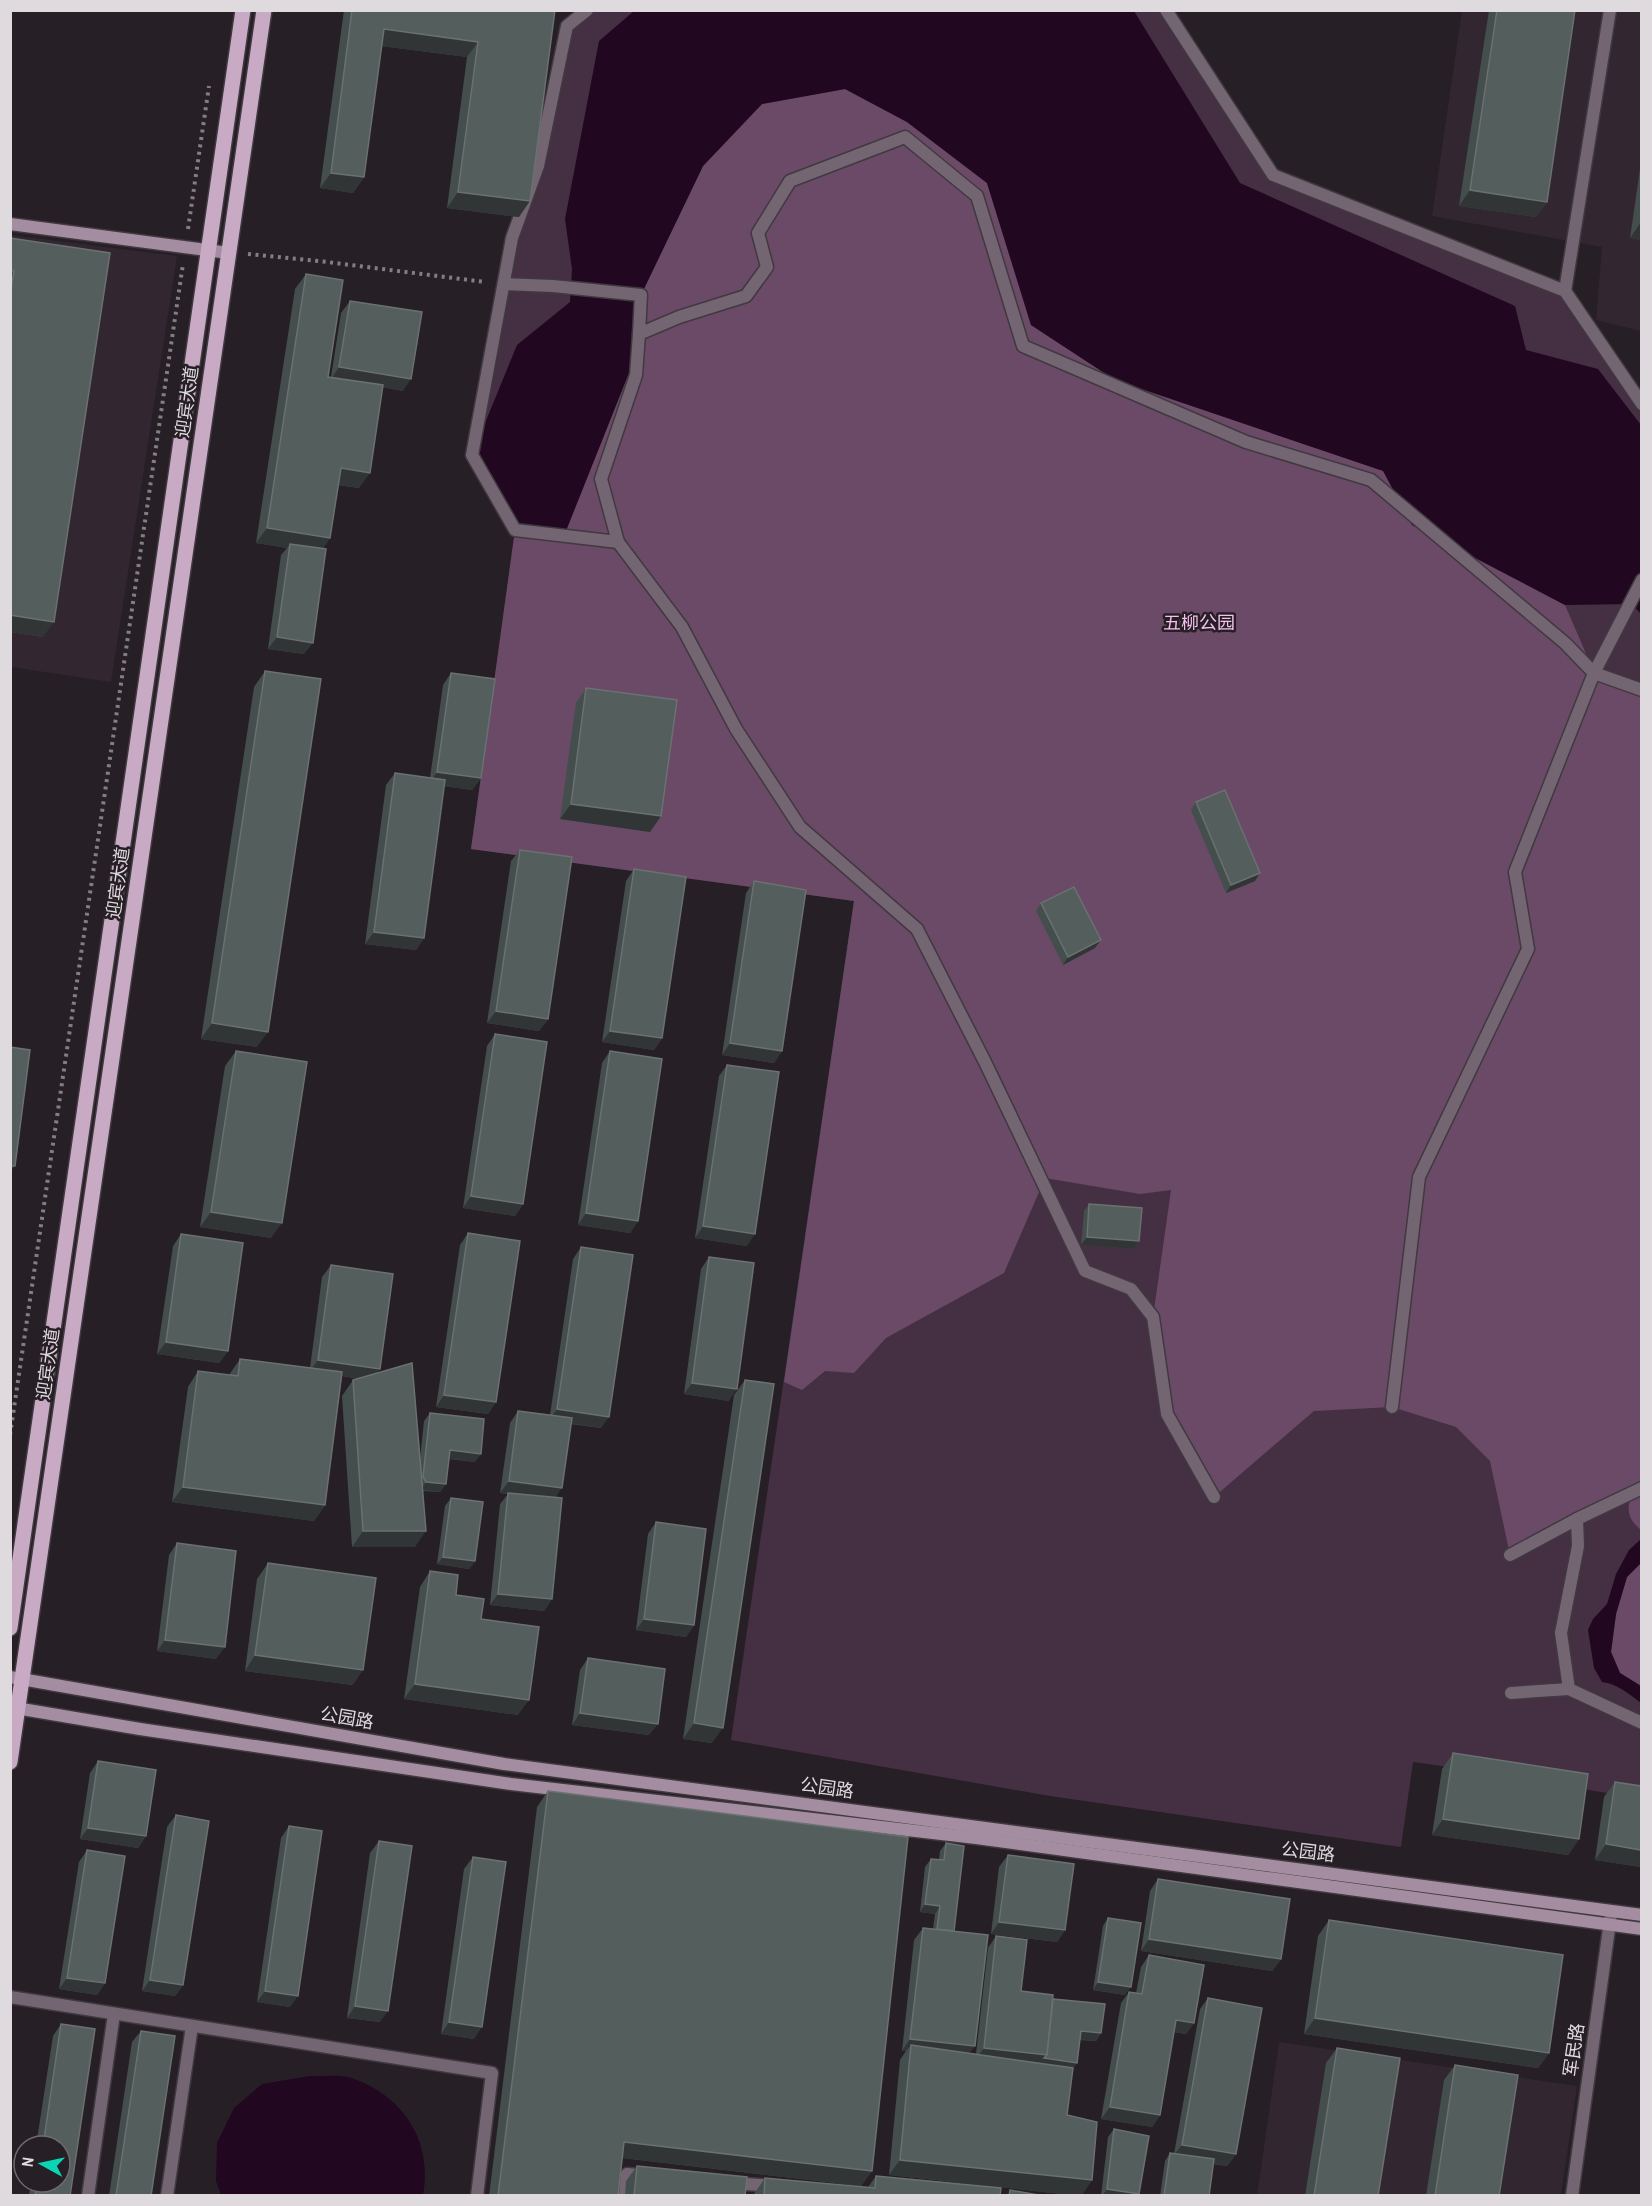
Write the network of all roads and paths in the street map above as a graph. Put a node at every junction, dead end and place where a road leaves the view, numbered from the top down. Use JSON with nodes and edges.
{"nodes":[{"id":1,"x":243,"y":10,"type":"edge"},
{"id":2,"x":264,"y":10,"type":"edge"},
{"id":3,"x":586,"y":10,"type":"edge"},
{"id":4,"x":1166,"y":10,"type":"edge"},
{"id":5,"x":1610,"y":10,"type":"edge"},
{"id":6,"x":210,"y":81,"type":"dead end"},
{"id":7,"x":10,"y":224,"type":"edge"},
{"id":8,"x":185,"y":247,"type":"junction"},
{"id":9,"x":208,"y":250,"type":"junction"},
{"id":10,"x":229,"y":253,"type":"junction"},
{"id":11,"x":504,"y":284,"type":"junction"},
{"id":12,"x":1565,"y":291,"type":"junction"},
{"id":13,"x":639,"y":334,"type":"junction"},
{"id":14,"x":1641,"y":404,"type":"edge"},
{"id":15,"x":618,"y":542,"type":"junction"},
{"id":16,"x":1641,"y":580,"type":"edge"},
{"id":17,"x":1594,"y":673,"type":"junction"},
{"id":18,"x":1641,"y":690,"type":"edge"},
{"id":19,"x":1392,"y":1407,"type":"dead end"},
{"id":20,"x":10,"y":1435,"type":"edge"},
{"id":21,"x":1641,"y":1488,"type":"edge"},
{"id":22,"x":1214,"y":1497,"type":"dead end"},
{"id":23,"x":1577,"y":1520,"type":"junction"},
{"id":24,"x":1510,"y":1555,"type":"dead end"},
{"id":25,"x":10,"y":1628,"type":"edge"},
{"id":26,"x":16,"y":1678,"type":"edge"},
{"id":27,"x":1569,"y":1689,"type":"junction"},
{"id":28,"x":1511,"y":1693,"type":"dead end"},
{"id":29,"x":14,"y":1708,"type":"edge"},
{"id":30,"x":1641,"y":1723,"type":"edge"},
{"id":31,"x":10,"y":1762,"type":"edge"},
{"id":32,"x":1612,"y":1910,"type":"junction"},
{"id":33,"x":1641,"y":1915,"type":"edge"},
{"id":34,"x":1610,"y":1924,"type":"junction"},
{"id":35,"x":1641,"y":1929,"type":"edge"},
{"id":36,"x":10,"y":1997,"type":"edge"},
{"id":37,"x":114,"y":2014,"type":"junction"},
{"id":38,"x":192,"y":2026,"type":"junction"},
{"id":39,"x":660,"y":2177,"type":"edge"},
{"id":40,"x":715,"y":2182,"type":"edge"},
{"id":41,"x":783,"y":2187,"type":"edge"},
{"id":42,"x":748,"y":2190,"type":"edge"},
{"id":43,"x":88,"y":2196,"type":"edge"},
{"id":44,"x":166,"y":2196,"type":"edge"},
{"id":45,"x":477,"y":2196,"type":"edge"},
{"id":46,"x":625,"y":2196,"type":"edge"},
{"id":47,"x":1572,"y":2196,"type":"edge"}],
"edges":[{"from":1,"to":9,"type":"main road","name":"迎宾大道"},
{"from":2,"to":10,"type":"main road","name":"迎宾大道"},
{"from":3,"to":11,"type":"street"},
{"from":4,"to":12,"type":"street"},
{"from":5,"to":12,"type":"street"},
{"from":6,"to":8,"type":"path"},
{"from":7,"to":8,"type":"street"},
{"from":8,"to":9,"type":"street"},
{"from":8,"to":20,"type":"path"},
{"from":9,"to":10,"type":"street"},
{"from":9,"to":25,"type":"main road","name":"迎宾大道"},
{"from":10,"to":11,"type":"path"},
{"from":10,"to":26,"type":"main road","name":"迎宾大道"},
{"from":11,"to":13,"type":"street"},
{"from":11,"to":15,"type":"street"},
{"from":12,"to":14,"type":"street"},
{"from":13,"to":15,"type":"street"},
{"from":13,"to":17,"type":"street"},
{"from":15,"to":22,"type":"street"},
{"from":16,"to":17,"type":"street"},
{"from":17,"to":18,"type":"street"},
{"from":17,"to":19,"type":"street"},
{"from":21,"to":23,"type":"street"},
{"from":23,"to":24,"type":"street"},
{"from":23,"to":27,"type":"street"},
{"from":26,"to":29,"type":"main road","name":"迎宾大道"},
{"from":26,"to":32,"type":"street","name":"公园路"},
{"from":27,"to":28,"type":"street"},
{"from":27,"to":30,"type":"street"},
{"from":29,"to":31,"type":"main road","name":"迎宾大道"},
{"from":29,"to":34,"type":"street"},
{"from":32,"to":33,"type":"street","name":"公园路"},
{"from":32,"to":34,"type":"street","name":"军民路"},
{"from":34,"to":35,"type":"street"},
{"from":34,"to":47,"type":"street","name":"军民路"},
{"from":36,"to":37,"type":"street"},
{"from":37,"to":38,"type":"street"},
{"from":37,"to":43,"type":"street"},
{"from":38,"to":44,"type":"street"},
{"from":38,"to":45,"type":"street"},
{"from":39,"to":46,"type":"street"},
{"from":40,"to":42,"type":"street"},
{"from":41,"to":42,"type":"street"}]}
